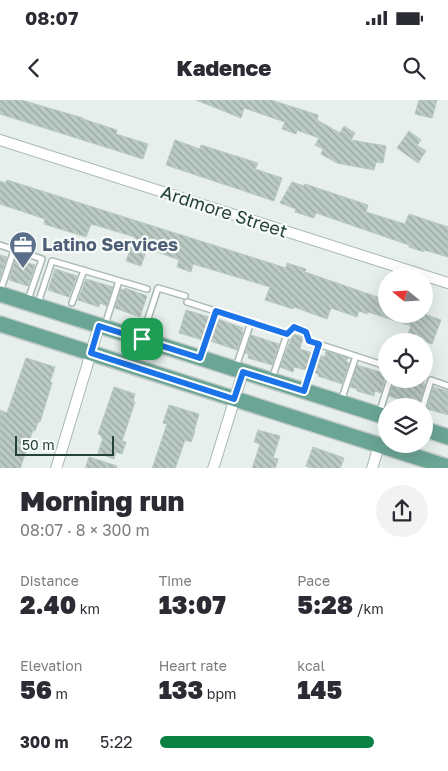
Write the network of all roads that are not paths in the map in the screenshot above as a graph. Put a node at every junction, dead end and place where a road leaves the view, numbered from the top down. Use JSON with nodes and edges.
{"nodes":[{"id":1,"x":0,"y":140,"type":"edge"},
{"id":2,"x":0,"y":245,"type":"edge"},
{"id":3,"x":14,"y":250,"type":"junction"},
{"id":4,"x":84,"y":270,"type":"junction"},
{"id":5,"x":119,"y":281,"type":"junction"},
{"id":6,"x":448,"y":283,"type":"edge"},
{"id":7,"x":146,"y":289,"type":"dead end"},
{"id":8,"x":0,"y":293,"type":"edge"},
{"id":9,"x":72,"y":303,"type":"dead end"},
{"id":10,"x":32,"y":305,"type":"junction"},
{"id":11,"x":216,"y":311,"type":"junction"},
{"id":12,"x":250,"y":322,"type":"junction"},
{"id":13,"x":0,"y":324,"type":"edge"},
{"id":14,"x":102,"y":327,"type":"junction"},
{"id":15,"x":287,"y":334,"type":"junction"},
{"id":16,"x":142,"y":339,"type":"junction"},
{"id":17,"x":319,"y":344,"type":"junction"},
{"id":18,"x":91,"y":353,"type":"junction"},
{"id":19,"x":356,"y":356,"type":"junction"},
{"id":20,"x":200,"y":358,"type":"junction"},
{"id":21,"x":378,"y":363,"type":"edge"},
{"id":22,"x":239,"y":371,"type":"junction"},
{"id":23,"x":272,"y":381,"type":"junction"},
{"id":24,"x":448,"y":386,"type":"edge"},
{"id":25,"x":304,"y":391,"type":"junction"},
{"id":26,"x":425,"y":398,"type":"edge"},
{"id":27,"x":234,"y":399,"type":"junction"},
{"id":28,"x":340,"y":403,"type":"junction"},
{"id":29,"x":378,"y":415,"type":"edge"},
{"id":30,"x":433,"y":432,"type":"edge"},
{"id":31,"x":448,"y":437,"type":"edge"},
{"id":32,"x":378,"y":445,"type":"edge"},
{"id":33,"x":378,"y":448,"type":"edge"},
{"id":34,"x":402,"y":453,"type":"edge"},
{"id":35,"x":443,"y":467,"type":"edge"},
{"id":36,"x":56,"y":468,"type":"edge"},
{"id":37,"x":213,"y":468,"type":"edge"},
{"id":38,"x":372,"y":468,"type":"edge"}],
"edges":[{"from":1,"to":6,"type":"street","name":"Ardmore Street"},
{"from":2,"to":3,"type":"lane"},
{"from":3,"to":8,"type":"lane"},
{"from":3,"to":10,"type":"lane"},
{"from":4,"to":5,"type":"lane"},
{"from":4,"to":9,"type":"lane"},
{"from":4,"to":10,"type":"lane"},
{"from":5,"to":7,"type":"lane"},
{"from":5,"to":14,"type":"lane"},
{"from":8,"to":10,"type":"main road"},
{"from":10,"to":14,"type":"main road"},
{"from":11,"to":12,"type":"lane"},
{"from":11,"to":16,"type":"lane"},
{"from":11,"to":20,"type":"lane"},
{"from":12,"to":15,"type":"lane"},
{"from":12,"to":22,"type":"lane"},
{"from":13,"to":18,"type":"main road"},
{"from":14,"to":16,"type":"main road"},
{"from":14,"to":18,"type":"street"},
{"from":15,"to":17,"type":"lane"},
{"from":15,"to":23,"type":"lane"},
{"from":16,"to":20,"type":"main road"},
{"from":17,"to":19,"type":"lane"},
{"from":17,"to":25,"type":"lane"},
{"from":18,"to":27,"type":"main road"},
{"from":18,"to":36,"type":"street"},
{"from":19,"to":21,"type":"lane"},
{"from":19,"to":28,"type":"lane"},
{"from":20,"to":22,"type":"main road"},
{"from":22,"to":23,"type":"main road"},
{"from":22,"to":27,"type":"street"},
{"from":23,"to":25,"type":"main road"},
{"from":24,"to":26,"type":"lane"},
{"from":25,"to":28,"type":"main road"},
{"from":27,"to":32,"type":"main road"},
{"from":27,"to":37,"type":"street"},
{"from":28,"to":29,"type":"main road"},
{"from":30,"to":31,"type":"main road"},
{"from":33,"to":38,"type":"street"},
{"from":34,"to":35,"type":"main road"}]}
